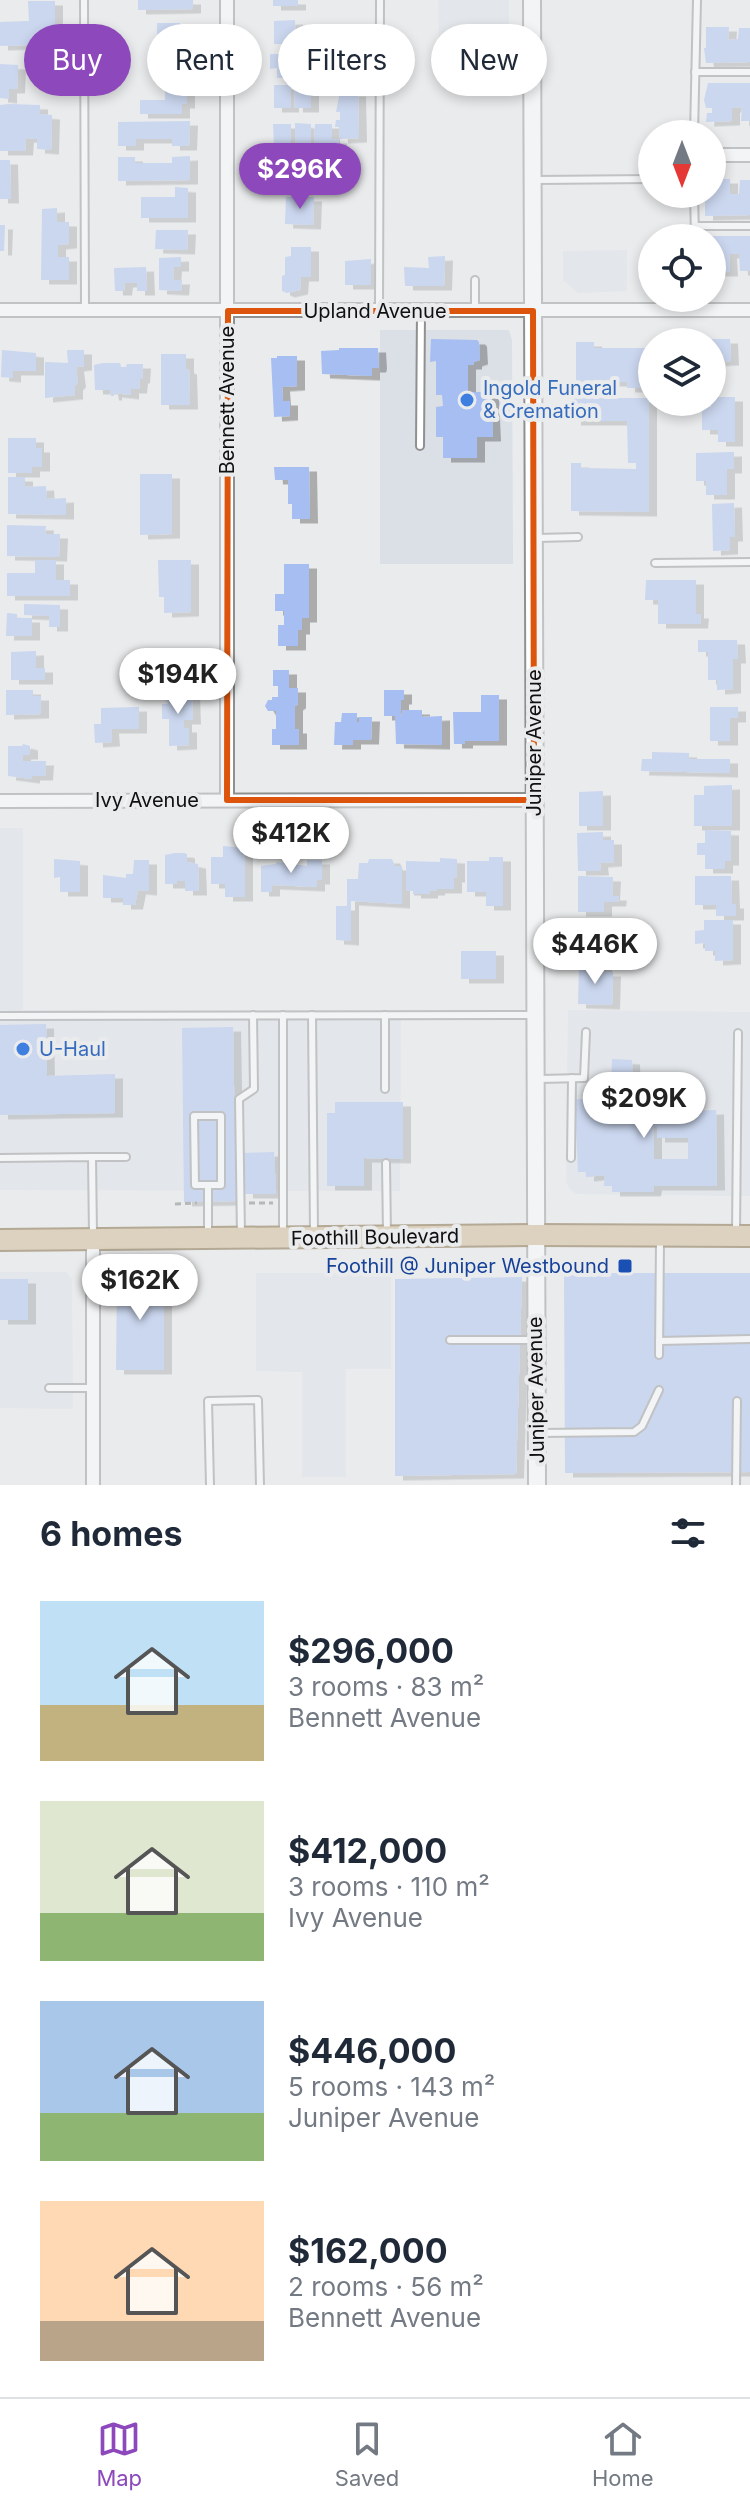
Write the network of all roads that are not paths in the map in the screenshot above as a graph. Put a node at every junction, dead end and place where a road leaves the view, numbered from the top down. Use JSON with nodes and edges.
{"nodes":[{"id":1,"x":84,"y":0,"type":"edge"},
{"id":2,"x":227,"y":0,"type":"edge"},
{"id":3,"x":380,"y":0,"type":"edge"},
{"id":4,"x":532,"y":0,"type":"edge"},
{"id":5,"x":697,"y":0,"type":"edge"},
{"id":6,"x":695,"y":72,"type":"junction"},
{"id":7,"x":750,"y":72,"type":"edge"},
{"id":8,"x":694,"y":120,"type":"edge"},
{"id":9,"x":726,"y":155,"type":"edge"},
{"id":10,"x":750,"y":155,"type":"edge"},
{"id":11,"x":638,"y":179,"type":"edge"},
{"id":12,"x":532,"y":180,"type":"junction"},
{"id":13,"x":726,"y":226,"type":"edge"},
{"id":14,"x":750,"y":226,"type":"edge"},
{"id":15,"x":475,"y":280,"type":"dead end"},
{"id":16,"x":638,"y":306,"type":"edge"},
{"id":17,"x":726,"y":307,"type":"edge"},
{"id":18,"x":0,"y":310,"type":"edge"},
{"id":19,"x":85,"y":310,"type":"junction"},
{"id":20,"x":750,"y":310,"type":"edge"},
{"id":21,"x":228,"y":311,"type":"junction"},
{"id":22,"x":379,"y":311,"type":"junction"},
{"id":23,"x":421,"y":311,"type":"junction"},
{"id":24,"x":475,"y":311,"type":"junction"},
{"id":25,"x":533,"y":311,"type":"junction"},
{"id":26,"x":420,"y":446,"type":"dead end"},
{"id":27,"x":578,"y":537,"type":"dead end"},
{"id":28,"x":533,"y":538,"type":"junction"},
{"id":29,"x":750,"y":562,"type":"edge"},
{"id":30,"x":655,"y":563,"type":"dead end"},
{"id":31,"x":227,"y":800,"type":"junction"},
{"id":32,"x":534,"y":800,"type":"junction"},
{"id":33,"x":0,"y":801,"type":"edge"},
{"id":34,"x":253,"y":1015,"type":"junction"},
{"id":35,"x":283,"y":1015,"type":"junction"},
{"id":36,"x":312,"y":1015,"type":"junction"},
{"id":37,"x":385,"y":1015,"type":"junction"},
{"id":38,"x":535,"y":1015,"type":"junction"},
{"id":39,"x":0,"y":1016,"type":"edge"},
{"id":40,"x":586,"y":1032,"type":"dead end"},
{"id":41,"x":738,"y":1033,"type":"dead end"},
{"id":42,"x":572,"y":1078,"type":"junction"},
{"id":43,"x":535,"y":1079,"type":"junction"},
{"id":44,"x":385,"y":1089,"type":"dead end"},
{"id":45,"x":92,"y":1157,"type":"junction"},
{"id":46,"x":126,"y":1157,"type":"dead end"},
{"id":47,"x":0,"y":1158,"type":"edge"},
{"id":48,"x":571,"y":1158,"type":"dead end"},
{"id":49,"x":386,"y":1163,"type":"dead end"},
{"id":50,"x":208,"y":1185,"type":"junction"},
{"id":51,"x":535,"y":1235,"type":"junction"},
{"id":52,"x":660,"y":1236,"type":"junction"},
{"id":53,"x":743,"y":1236,"type":"edge"},
{"id":54,"x":241,"y":1238,"type":"junction"},
{"id":55,"x":283,"y":1238,"type":"junction"},
{"id":56,"x":314,"y":1238,"type":"junction"},
{"id":57,"x":387,"y":1238,"type":"junction"},
{"id":58,"x":93,"y":1239,"type":"junction"},
{"id":59,"x":208,"y":1239,"type":"junction"},
{"id":60,"x":0,"y":1240,"type":"edge"},
{"id":61,"x":750,"y":1339,"type":"edge"},
{"id":62,"x":450,"y":1340,"type":"dead end"},
{"id":63,"x":536,"y":1340,"type":"junction"},
{"id":64,"x":659,"y":1341,"type":"junction"},
{"id":65,"x":659,"y":1355,"type":"dead end"},
{"id":66,"x":49,"y":1388,"type":"dead end"},
{"id":67,"x":93,"y":1388,"type":"junction"},
{"id":68,"x":659,"y":1390,"type":"dead end"},
{"id":69,"x":737,"y":1401,"type":"dead end"},
{"id":70,"x":537,"y":1433,"type":"junction"},
{"id":71,"x":93,"y":1485,"type":"edge"},
{"id":72,"x":210,"y":1485,"type":"edge"},
{"id":73,"x":260,"y":1485,"type":"edge"},
{"id":74,"x":537,"y":1485,"type":"edge"},
{"id":75,"x":736,"y":1485,"type":"edge"}],
"edges":[{"from":1,"to":19,"type":"lane"},
{"from":2,"to":21,"type":"street","name":"Bennett Avenue"},
{"from":3,"to":22,"type":"lane"},
{"from":4,"to":12,"type":"street","name":"Juniper Avenue"},
{"from":5,"to":6,"type":"lane"},
{"from":6,"to":7,"type":"lane"},
{"from":6,"to":8,"type":"lane"},
{"from":9,"to":10,"type":"street"},
{"from":11,"to":12,"type":"lane"},
{"from":12,"to":25,"type":"street","name":"Juniper Avenue"},
{"from":13,"to":14,"type":"lane"},
{"from":15,"to":24,"type":"lane"},
{"from":16,"to":25,"type":"street","name":"Upland Avenue"},
{"from":17,"to":20,"type":"street","name":"Upland Avenue"},
{"from":18,"to":19,"type":"street","name":"Upland Avenue"},
{"from":19,"to":21,"type":"street","name":"Upland Avenue"},
{"from":21,"to":22,"type":"street","name":"Upland Avenue"},
{"from":21,"to":31,"type":"street","name":"Bennett Avenue"},
{"from":22,"to":23,"type":"street","name":"Upland Avenue"},
{"from":23,"to":24,"type":"street","name":"Upland Avenue"},
{"from":23,"to":26,"type":"lane"},
{"from":24,"to":25,"type":"street","name":"Upland Avenue"},
{"from":25,"to":28,"type":"street","name":"Juniper Avenue"},
{"from":27,"to":28,"type":"lane"},
{"from":28,"to":32,"type":"street","name":"Juniper Avenue"},
{"from":29,"to":30,"type":"lane"},
{"from":31,"to":32,"type":"street","name":"Ivy Avenue"},
{"from":31,"to":33,"type":"street","name":"Ivy Avenue"},
{"from":32,"to":38,"type":"street","name":"Juniper Avenue"},
{"from":34,"to":35,"type":"lane"},
{"from":34,"to":39,"type":"lane"},
{"from":34,"to":54,"type":"lane"},
{"from":35,"to":36,"type":"lane"},
{"from":35,"to":55,"type":"lane"},
{"from":36,"to":37,"type":"lane"},
{"from":36,"to":56,"type":"lane"},
{"from":37,"to":38,"type":"lane"},
{"from":37,"to":44,"type":"lane"},
{"from":38,"to":43,"type":"street","name":"Juniper Avenue"},
{"from":40,"to":42,"type":"lane"},
{"from":41,"to":53,"type":"lane"},
{"from":42,"to":43,"type":"lane"},
{"from":42,"to":48,"type":"lane"},
{"from":43,"to":51,"type":"street","name":"Juniper Avenue"},
{"from":45,"to":46,"type":"lane"},
{"from":45,"to":47,"type":"lane"},
{"from":45,"to":58,"type":"lane"},
{"from":49,"to":57,"type":"lane"},
{"from":50,"to":50,"type":"lane"},
{"from":50,"to":59,"type":"lane"},
{"from":51,"to":52,"type":"main road","name":"Foothill Boulevard"},
{"from":51,"to":57,"type":"main road","name":"Foothill Boulevard"},
{"from":51,"to":63,"type":"street","name":"Juniper Avenue"},
{"from":52,"to":53,"type":"main road","name":"Foothill Boulevard"},
{"from":52,"to":64,"type":"lane"},
{"from":54,"to":55,"type":"main road","name":"Foothill Boulevard"},
{"from":54,"to":59,"type":"main road","name":"Foothill Boulevard"},
{"from":55,"to":56,"type":"main road","name":"Foothill Boulevard"},
{"from":56,"to":57,"type":"main road","name":"Foothill Boulevard"},
{"from":58,"to":59,"type":"main road","name":"Foothill Boulevard"},
{"from":58,"to":60,"type":"main road","name":"Foothill Boulevard"},
{"from":58,"to":67,"type":"street"},
{"from":61,"to":64,"type":"lane"},
{"from":62,"to":63,"type":"lane"},
{"from":63,"to":70,"type":"street","name":"Juniper Avenue"},
{"from":64,"to":65,"type":"lane"},
{"from":66,"to":67,"type":"lane"},
{"from":67,"to":71,"type":"street"},
{"from":68,"to":70,"type":"lane"},
{"from":69,"to":75,"type":"lane"},
{"from":70,"to":74,"type":"street","name":"Juniper Avenue"},
{"from":72,"to":73,"type":"lane"}]}
